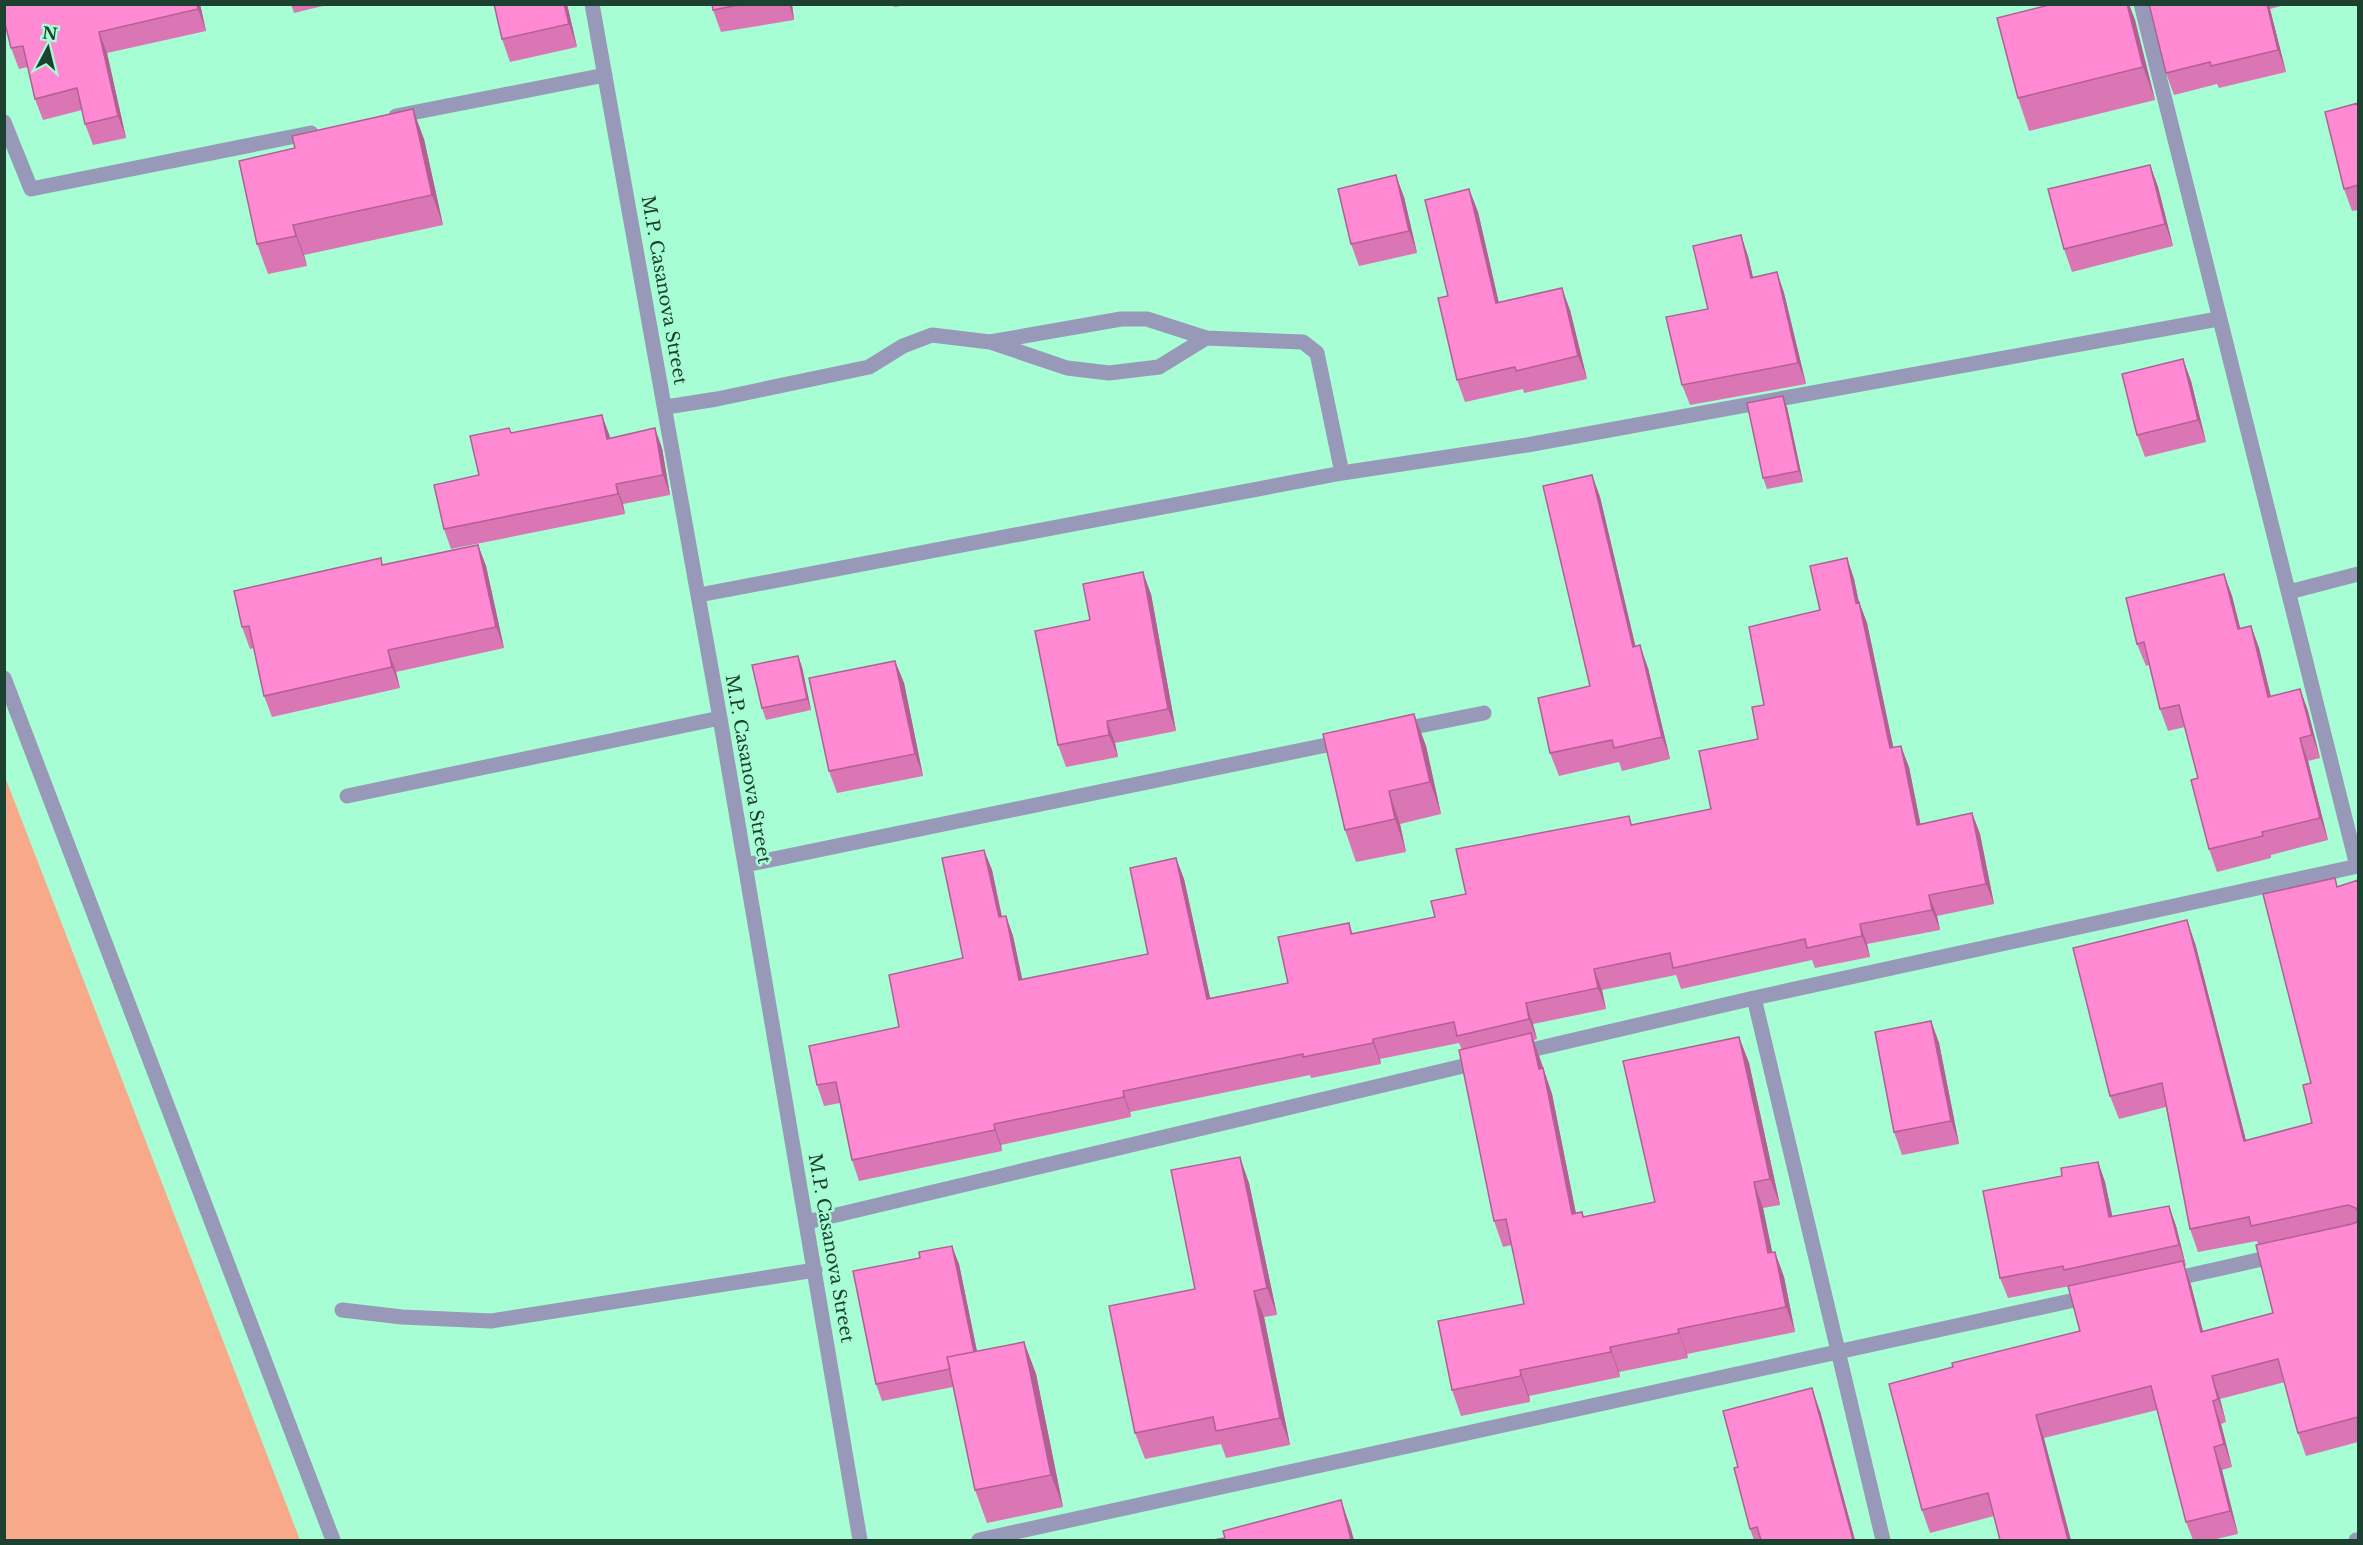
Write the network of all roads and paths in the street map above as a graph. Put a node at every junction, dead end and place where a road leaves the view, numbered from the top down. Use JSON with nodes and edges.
{"nodes":[{"id":1,"x":592,"y":4,"type":"edge"},
{"id":2,"x":2141,"y":4,"type":"edge"},
{"id":3,"x":605,"y":75,"type":"junction"},
{"id":4,"x":382,"y":119,"type":"edge"},
{"id":5,"x":4,"y":122,"type":"edge"},
{"id":6,"x":324,"y":131,"type":"edge"},
{"id":7,"x":2218,"y":319,"type":"junction"},
{"id":8,"x":1206,"y":338,"type":"junction"},
{"id":9,"x":990,"y":342,"type":"junction"},
{"id":10,"x":666,"y":407,"type":"junction"},
{"id":11,"x":1342,"y":473,"type":"junction"},
{"id":12,"x":2358,"y":574,"type":"edge"},
{"id":13,"x":2289,"y":592,"type":"junction"},
{"id":14,"x":699,"y":595,"type":"junction"},
{"id":15,"x":4,"y":678,"type":"edge"},
{"id":16,"x":1484,"y":713,"type":"dead end"},
{"id":17,"x":720,"y":718,"type":"junction"},
{"id":18,"x":347,"y":796,"type":"dead end"},
{"id":19,"x":745,"y":865,"type":"junction"},
{"id":20,"x":2358,"y":866,"type":"edge"},
{"id":21,"x":1754,"y":998,"type":"junction"},
{"id":22,"x":807,"y":1222,"type":"junction"},
{"id":23,"x":2301,"y":1251,"type":"edge"},
{"id":24,"x":815,"y":1270,"type":"junction"},
{"id":25,"x":2150,"y":1284,"type":"edge"},
{"id":26,"x":2104,"y":1294,"type":"edge"},
{"id":27,"x":342,"y":1310,"type":"dead end"},
{"id":28,"x":1838,"y":1352,"type":"junction"},
{"id":29,"x":333,"y":1540,"type":"edge"},
{"id":30,"x":860,"y":1540,"type":"edge"},
{"id":31,"x":979,"y":1540,"type":"edge"},
{"id":32,"x":1883,"y":1540,"type":"edge"}],
"edges":[{"from":1,"to":3,"type":"street","name":"M.P. Casanova Street"},
{"from":2,"to":7,"type":"street"},
{"from":3,"to":4,"type":"street"},
{"from":3,"to":10,"type":"street","name":"M.P. Casanova Street"},
{"from":5,"to":6,"type":"street"},
{"from":7,"to":11,"type":"street"},
{"from":7,"to":13,"type":"street"},
{"from":8,"to":9,"type":"street"},
{"from":8,"to":9,"type":"street"},
{"from":8,"to":11,"type":"street"},
{"from":9,"to":10,"type":"street"},
{"from":10,"to":14,"type":"street","name":"M.P. Casanova Street"},
{"from":11,"to":14,"type":"street"},
{"from":12,"to":13,"type":"street"},
{"from":13,"to":20,"type":"street"},
{"from":14,"to":17,"type":"street","name":"M.P. Casanova Street"},
{"from":15,"to":29,"type":"street"},
{"from":16,"to":19,"type":"street"},
{"from":17,"to":18,"type":"street"},
{"from":17,"to":19,"type":"street","name":"M.P. Casanova Street"},
{"from":19,"to":22,"type":"street","name":"M.P. Casanova Street"},
{"from":20,"to":21,"type":"street"},
{"from":21,"to":22,"type":"street"},
{"from":21,"to":28,"type":"street"},
{"from":22,"to":24,"type":"street","name":"M.P. Casanova Street"},
{"from":23,"to":25,"type":"street"},
{"from":24,"to":27,"type":"street"},
{"from":24,"to":30,"type":"street","name":"M.P. Casanova Street"},
{"from":26,"to":28,"type":"street"},
{"from":28,"to":31,"type":"street"},
{"from":28,"to":32,"type":"street"}]}
